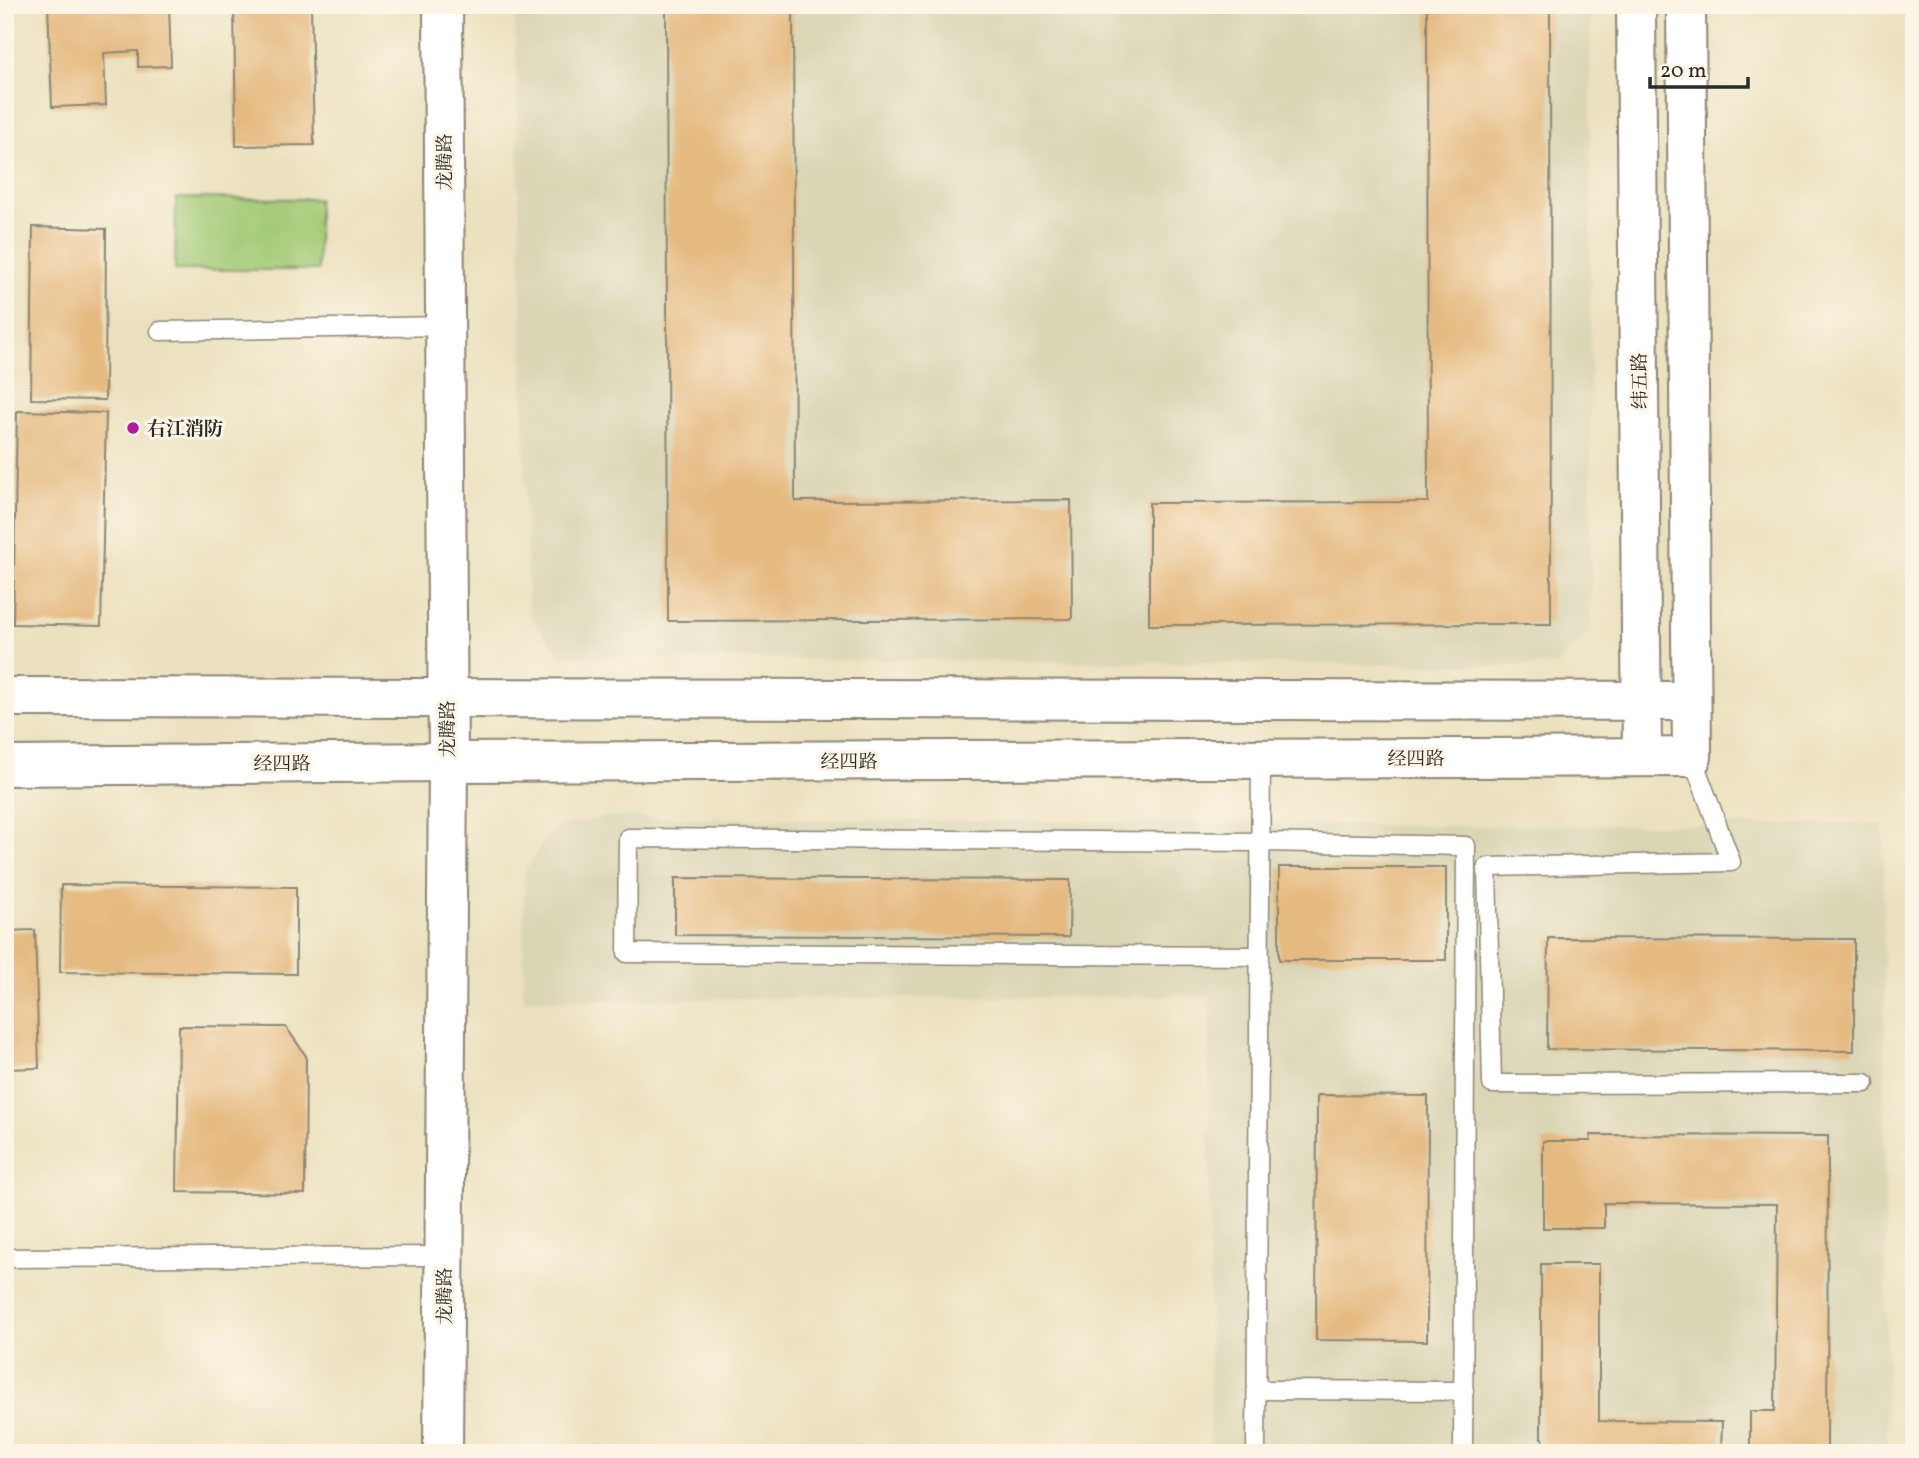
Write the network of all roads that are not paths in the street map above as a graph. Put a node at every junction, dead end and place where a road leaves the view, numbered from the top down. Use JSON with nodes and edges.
{"nodes":[{"id":1,"x":443,"y":5,"type":"edge"},
{"id":2,"x":1636,"y":5,"type":"edge"},
{"id":3,"x":1686,"y":5,"type":"edge"},
{"id":4,"x":445,"y":326,"type":"junction"},
{"id":5,"x":160,"y":331,"type":"dead end"},
{"id":6,"x":5,"y":697,"type":"edge"},
{"id":7,"x":447,"y":698,"type":"junction"},
{"id":8,"x":1642,"y":701,"type":"junction"},
{"id":9,"x":1691,"y":701,"type":"junction"},
{"id":10,"x":1643,"y":757,"type":"junction"},
{"id":11,"x":1692,"y":757,"type":"junction"},
{"id":12,"x":1261,"y":759,"type":"junction"},
{"id":13,"x":448,"y":762,"type":"junction"},
{"id":14,"x":5,"y":766,"type":"edge"},
{"id":15,"x":1260,"y":842,"type":"junction"},
{"id":16,"x":1260,"y":956,"type":"junction"},
{"id":17,"x":1865,"y":1083,"type":"dead end"},
{"id":18,"x":444,"y":1256,"type":"junction"},
{"id":19,"x":5,"y":1258,"type":"edge"},
{"id":20,"x":1257,"y":1390,"type":"junction"},
{"id":21,"x":1464,"y":1391,"type":"junction"},
{"id":22,"x":443,"y":1453,"type":"edge"},
{"id":23,"x":1256,"y":1453,"type":"edge"},
{"id":24,"x":1464,"y":1453,"type":"edge"}],
"edges":[{"from":1,"to":4,"type":"street","name":"龙腾路"},
{"from":2,"to":8,"type":"street","name":"纬五路"},
{"from":3,"to":9,"type":"street"},
{"from":4,"to":5,"type":"lane"},
{"from":4,"to":7,"type":"street","name":"龙腾路"},
{"from":6,"to":7,"type":"street"},
{"from":7,"to":8,"type":"street"},
{"from":7,"to":13,"type":"street","name":"龙腾路"},
{"from":8,"to":9,"type":"street"},
{"from":8,"to":10,"type":"street","name":"纬五路"},
{"from":9,"to":11,"type":"street"},
{"from":10,"to":11,"type":"street","name":"经四路"},
{"from":10,"to":12,"type":"street","name":"经四路"},
{"from":11,"to":17,"type":"lane"},
{"from":12,"to":13,"type":"street","name":"经四路"},
{"from":12,"to":15,"type":"lane"},
{"from":13,"to":14,"type":"street","name":"经四路"},
{"from":13,"to":18,"type":"street","name":"龙腾路"},
{"from":15,"to":16,"type":"lane"},
{"from":15,"to":16,"type":"lane"},
{"from":15,"to":21,"type":"lane"},
{"from":16,"to":20,"type":"lane"},
{"from":18,"to":19,"type":"lane"},
{"from":18,"to":22,"type":"street","name":"龙腾路"},
{"from":20,"to":21,"type":"lane"},
{"from":20,"to":23,"type":"lane"},
{"from":21,"to":24,"type":"lane"}]}
